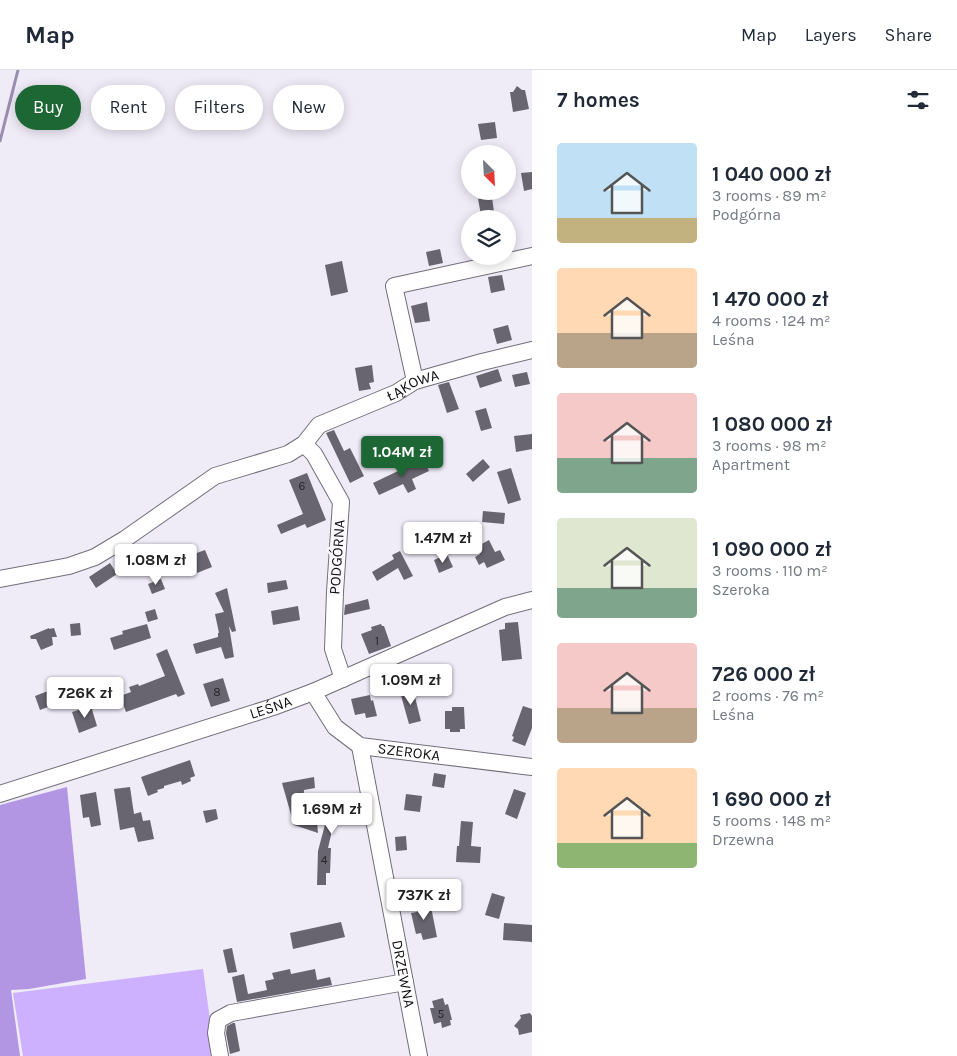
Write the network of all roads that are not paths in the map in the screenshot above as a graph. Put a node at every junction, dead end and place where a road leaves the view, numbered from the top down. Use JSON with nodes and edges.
{"nodes":[{"id":1,"x":532,"y":256,"type":"edge"},
{"id":2,"x":532,"y":350,"type":"edge"},
{"id":3,"x":415,"y":381,"type":"junction"},
{"id":4,"x":304,"y":444,"type":"junction"},
{"id":5,"x":0,"y":579,"type":"edge"},
{"id":6,"x":532,"y":600,"type":"edge"},
{"id":7,"x":343,"y":679,"type":"junction"},
{"id":8,"x":313,"y":692,"type":"junction"},
{"id":9,"x":360,"y":746,"type":"junction"},
{"id":10,"x":532,"y":767,"type":"edge"},
{"id":11,"x":0,"y":794,"type":"edge"},
{"id":12,"x":405,"y":982,"type":"junction"},
{"id":13,"x":220,"y":1056,"type":"edge"},
{"id":14,"x":419,"y":1056,"type":"edge"}],
"edges":[{"from":1,"to":3,"type":"street"},
{"from":2,"to":3,"type":"street","name":"ŁĄKOWA"},
{"from":3,"to":4,"type":"street","name":"ŁĄKOWA"},
{"from":4,"to":5,"type":"street"},
{"from":4,"to":7,"type":"street","name":"PODGÓRNA"},
{"from":6,"to":7,"type":"street","name":"LEŚNA"},
{"from":7,"to":8,"type":"street","name":"LEŚNA"},
{"from":8,"to":9,"type":"street","name":"SZEROKA"},
{"from":8,"to":11,"type":"street","name":"LEŚNA"},
{"from":9,"to":10,"type":"street","name":"SZEROKA"},
{"from":9,"to":12,"type":"street","name":"DRZEWNA"},
{"from":12,"to":13,"type":"street"},
{"from":12,"to":14,"type":"street","name":"DRZEWNA"}]}
